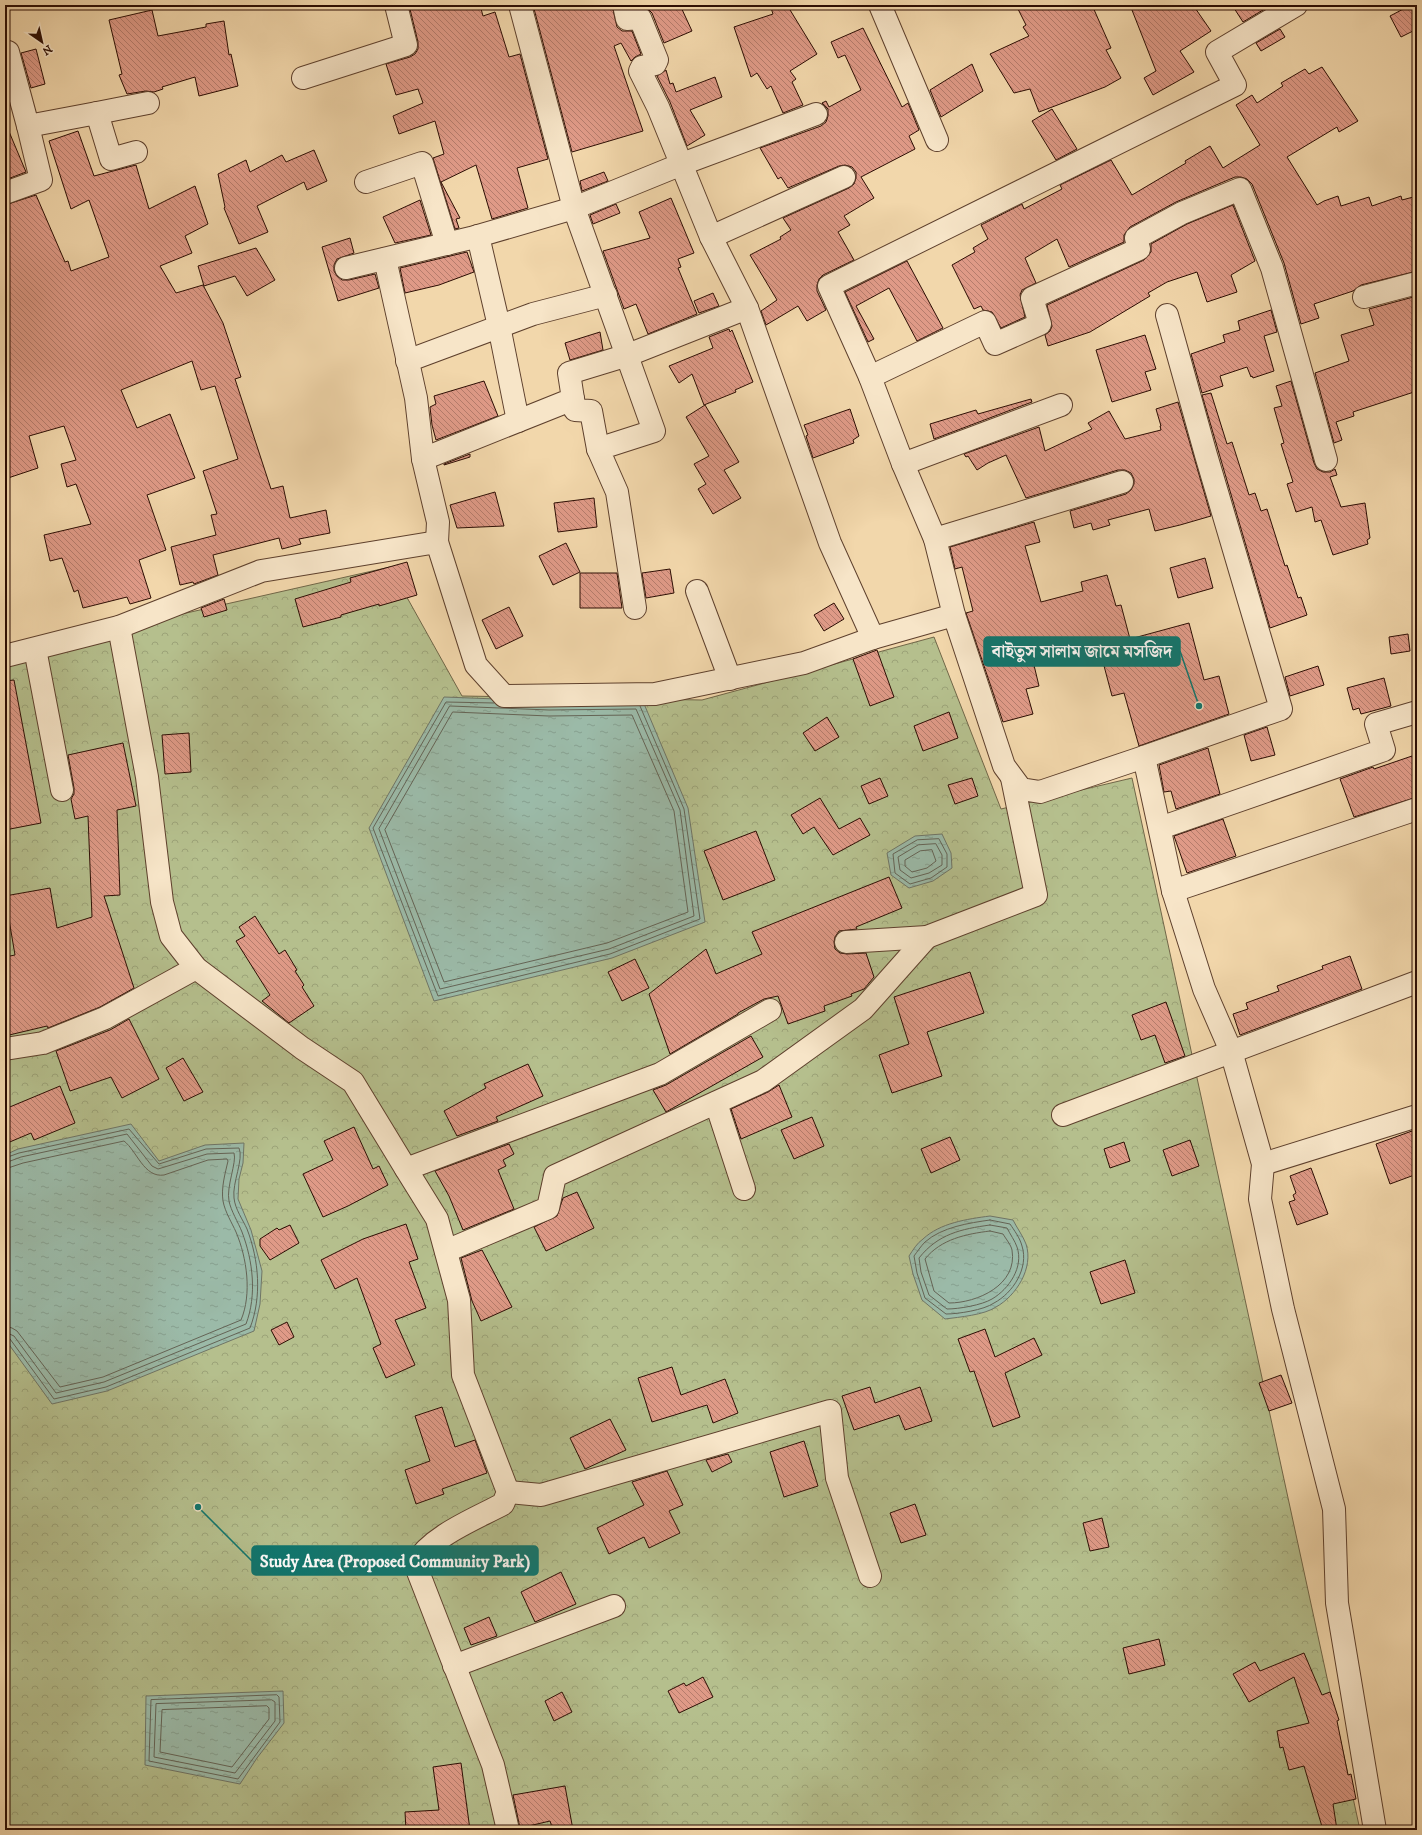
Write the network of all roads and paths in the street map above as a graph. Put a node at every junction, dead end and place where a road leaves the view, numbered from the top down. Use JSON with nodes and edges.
{"nodes":[{"id":1,"x":396,"y":5,"type":"edge"},
{"id":2,"x":520,"y":5,"type":"edge"},
{"id":3,"x":624,"y":5,"type":"edge"},
{"id":4,"x":880,"y":5,"type":"edge"},
{"id":5,"x":1296,"y":5,"type":"edge"},
{"id":6,"x":5,"y":53,"type":"edge"},
{"id":7,"x":303,"y":78,"type":"dead end"},
{"id":8,"x":148,"y":103,"type":"dead end"},
{"id":9,"x":97,"y":113,"type":"junction"},
{"id":10,"x":816,"y":114,"type":"dead end"},
{"id":11,"x":28,"y":126,"type":"junction"},
{"id":12,"x":937,"y":140,"type":"dead end"},
{"id":13,"x":136,"y":152,"type":"dead end"},
{"id":14,"x":682,"y":164,"type":"junction"},
{"id":15,"x":844,"y":177,"type":"dead end"},
{"id":16,"x":366,"y":182,"type":"dead end"},
{"id":17,"x":5,"y":193,"type":"edge"},
{"id":18,"x":574,"y":208,"type":"junction"},
{"id":19,"x":478,"y":236,"type":"junction"},
{"id":20,"x":712,"y":237,"type":"junction"},
{"id":21,"x":447,"y":244,"type":"junction"},
{"id":22,"x":385,"y":259,"type":"junction"},
{"id":23,"x":346,"y":268,"type":"dead end"},
{"id":24,"x":1417,"y":283,"type":"edge"},
{"id":25,"x":606,"y":295,"type":"junction"},
{"id":26,"x":1364,"y":297,"type":"dead end"},
{"id":27,"x":747,"y":308,"type":"junction"},
{"id":28,"x":1167,"y":315,"type":"dead end"},
{"id":29,"x":500,"y":326,"type":"junction"},
{"id":30,"x":628,"y":355,"type":"junction"},
{"id":31,"x":408,"y":361,"type":"junction"},
{"id":32,"x":870,"y":377,"type":"junction"},
{"id":33,"x":574,"y":399,"type":"junction"},
{"id":34,"x":1061,"y":405,"type":"dead end"},
{"id":35,"x":518,"y":420,"type":"junction"},
{"id":36,"x":598,"y":449,"type":"junction"},
{"id":37,"x":424,"y":459,"type":"junction"},
{"id":38,"x":1326,"y":460,"type":"dead end"},
{"id":39,"x":903,"y":464,"type":"junction"},
{"id":40,"x":1122,"y":482,"type":"dead end"},
{"id":41,"x":935,"y":540,"type":"junction"},
{"id":42,"x":437,"y":542,"type":"junction"},
{"id":43,"x":697,"y":591,"type":"dead end"},
{"id":44,"x":635,"y":608,"type":"dead end"},
{"id":45,"x":954,"y":615,"type":"junction"},
{"id":46,"x":119,"y":627,"type":"junction"},
{"id":47,"x":873,"y":638,"type":"junction"},
{"id":48,"x":35,"y":649,"type":"junction"},
{"id":49,"x":5,"y":656,"type":"edge"},
{"id":50,"x":730,"y":679,"type":"junction"},
{"id":51,"x":1417,"y":712,"type":"edge"},
{"id":52,"x":1144,"y":757,"type":"junction"},
{"id":53,"x":1012,"y":778,"type":"junction"},
{"id":54,"x":62,"y":790,"type":"dead end"},
{"id":55,"x":1417,"y":809,"type":"edge"},
{"id":56,"x":1160,"y":828,"type":"junction"},
{"id":57,"x":1173,"y":891,"type":"junction"},
{"id":58,"x":927,"y":937,"type":"junction"},
{"id":59,"x":846,"y":942,"type":"dead end"},
{"id":60,"x":196,"y":968,"type":"junction"},
{"id":61,"x":1417,"y":982,"type":"edge"},
{"id":62,"x":770,"y":1010,"type":"dead end"},
{"id":63,"x":5,"y":1049,"type":"edge"},
{"id":64,"x":1231,"y":1051,"type":"junction"},
{"id":65,"x":716,"y":1103,"type":"junction"},
{"id":66,"x":1063,"y":1115,"type":"dead end"},
{"id":67,"x":1417,"y":1116,"type":"edge"},
{"id":68,"x":1263,"y":1164,"type":"junction"},
{"id":69,"x":406,"y":1169,"type":"junction"},
{"id":70,"x":744,"y":1189,"type":"dead end"},
{"id":71,"x":446,"y":1251,"type":"junction"},
{"id":72,"x":508,"y":1492,"type":"junction"},
{"id":73,"x":870,"y":1576,"type":"dead end"},
{"id":74,"x":614,"y":1606,"type":"dead end"},
{"id":75,"x":454,"y":1666,"type":"junction"},
{"id":76,"x":508,"y":1830,"type":"edge"},
{"id":77,"x":1375,"y":1830,"type":"edge"}],
"edges":[{"from":1,"to":7,"type":"street"},
{"from":2,"to":18,"type":"street"},
{"from":3,"to":14,"type":"street"},
{"from":4,"to":12,"type":"street"},
{"from":5,"to":32,"type":"street"},
{"from":6,"to":11,"type":"street"},
{"from":8,"to":9,"type":"street"},
{"from":9,"to":11,"type":"street"},
{"from":9,"to":13,"type":"street"},
{"from":10,"to":14,"type":"street"},
{"from":11,"to":17,"type":"street"},
{"from":14,"to":18,"type":"street"},
{"from":14,"to":20,"type":"street"},
{"from":15,"to":20,"type":"street"},
{"from":16,"to":21,"type":"street"},
{"from":18,"to":19,"type":"street"},
{"from":18,"to":25,"type":"street"},
{"from":19,"to":21,"type":"street"},
{"from":19,"to":29,"type":"street"},
{"from":20,"to":27,"type":"street"},
{"from":21,"to":22,"type":"street"},
{"from":22,"to":23,"type":"street"},
{"from":22,"to":31,"type":"street"},
{"from":24,"to":26,"type":"street"},
{"from":25,"to":29,"type":"street"},
{"from":25,"to":30,"type":"street"},
{"from":27,"to":30,"type":"street"},
{"from":27,"to":47,"type":"street"},
{"from":28,"to":52,"type":"street"},
{"from":29,"to":31,"type":"street"},
{"from":29,"to":35,"type":"street"},
{"from":30,"to":33,"type":"street"},
{"from":30,"to":36,"type":"street"},
{"from":31,"to":37,"type":"street"},
{"from":32,"to":38,"type":"street"},
{"from":32,"to":39,"type":"street"},
{"from":33,"to":35,"type":"street"},
{"from":33,"to":36,"type":"street"},
{"from":34,"to":39,"type":"street"},
{"from":35,"to":37,"type":"street"},
{"from":36,"to":44,"type":"street"},
{"from":37,"to":42,"type":"street"},
{"from":39,"to":41,"type":"street"},
{"from":40,"to":41,"type":"street"},
{"from":41,"to":45,"type":"street"},
{"from":42,"to":46,"type":"street"},
{"from":42,"to":50,"type":"street"},
{"from":43,"to":50,"type":"street"},
{"from":45,"to":47,"type":"street"},
{"from":45,"to":53,"type":"street"},
{"from":46,"to":48,"type":"street"},
{"from":46,"to":60,"type":"street"},
{"from":47,"to":50,"type":"street"},
{"from":48,"to":49,"type":"street"},
{"from":48,"to":54,"type":"street"},
{"from":51,"to":56,"type":"street"},
{"from":52,"to":53,"type":"street"},
{"from":52,"to":56,"type":"street"},
{"from":53,"to":58,"type":"street"},
{"from":55,"to":57,"type":"street"},
{"from":56,"to":57,"type":"street"},
{"from":57,"to":64,"type":"street"},
{"from":58,"to":59,"type":"street"},
{"from":58,"to":65,"type":"street"},
{"from":60,"to":63,"type":"street"},
{"from":60,"to":69,"type":"street"},
{"from":61,"to":64,"type":"street"},
{"from":62,"to":69,"type":"street"},
{"from":64,"to":66,"type":"street"},
{"from":64,"to":68,"type":"street"},
{"from":65,"to":70,"type":"street"},
{"from":65,"to":71,"type":"street"},
{"from":67,"to":68,"type":"street"},
{"from":68,"to":77,"type":"street"},
{"from":69,"to":71,"type":"street"},
{"from":71,"to":72,"type":"street"},
{"from":72,"to":73,"type":"street"},
{"from":72,"to":75,"type":"street"},
{"from":74,"to":75,"type":"street"},
{"from":75,"to":76,"type":"street"}]}
